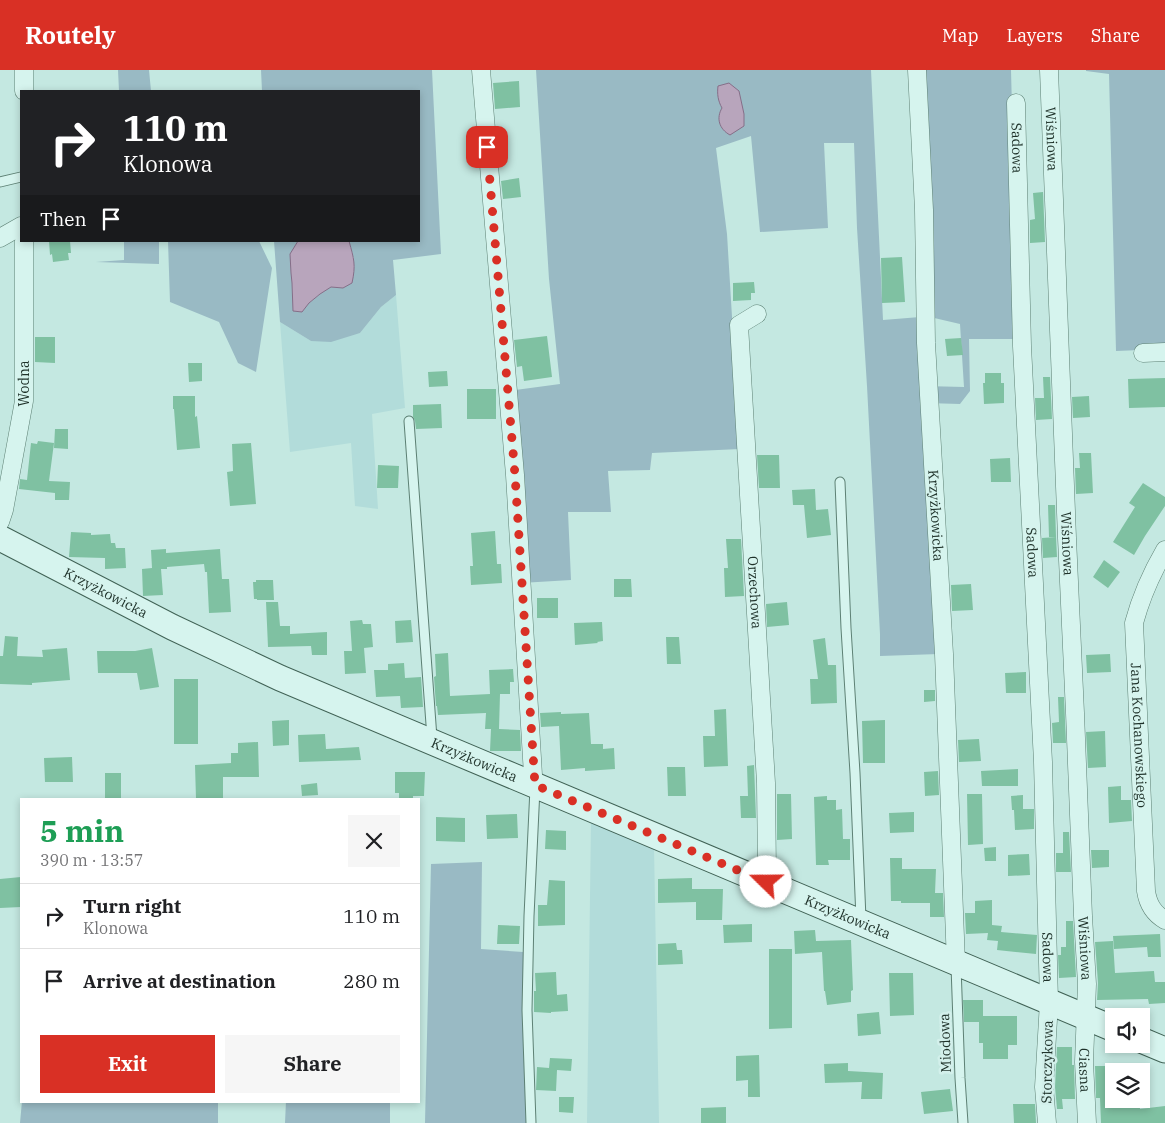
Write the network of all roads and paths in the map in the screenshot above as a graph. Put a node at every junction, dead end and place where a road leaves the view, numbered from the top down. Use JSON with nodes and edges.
{"nodes":[{"id":1,"x":24,"y":70,"type":"edge"},
{"id":2,"x":481,"y":70,"type":"edge"},
{"id":3,"x":917,"y":70,"type":"edge"},
{"id":4,"x":1049,"y":70,"type":"edge"},
{"id":5,"x":24,"y":90,"type":"edge"},
{"id":6,"x":1016,"y":103,"type":"dead end"},
{"id":7,"x":20,"y":177,"type":"edge"},
{"id":8,"x":0,"y":182,"type":"edge"},
{"id":9,"x":20,"y":227,"type":"edge"},
{"id":10,"x":0,"y":238,"type":"edge"},
{"id":11,"x":24,"y":242,"type":"edge"},
{"id":12,"x":758,"y":314,"type":"dead end"},
{"id":13,"x":1165,"y":352,"type":"edge"},
{"id":14,"x":1143,"y":353,"type":"dead end"},
{"id":15,"x":410,"y":422,"type":"dead end"},
{"id":16,"x":840,"y":482,"type":"dead end"},
{"id":17,"x":0,"y":522,"type":"edge"},
{"id":18,"x":0,"y":538,"type":"edge"},
{"id":19,"x":1165,"y":550,"type":"edge"},
{"id":20,"x":432,"y":743,"type":"junction"},
{"id":21,"x":535,"y":785,"type":"junction"},
{"id":22,"x":766,"y":882,"type":"junction"},
{"id":23,"x":1165,"y":920,"type":"edge"},
{"id":24,"x":861,"y":922,"type":"junction"},
{"id":25,"x":956,"y":963,"type":"junction"},
{"id":26,"x":1049,"y":1002,"type":"junction"},
{"id":27,"x":1085,"y":1016,"type":"junction"},
{"id":28,"x":1105,"y":1024,"type":"edge"},
{"id":29,"x":1150,"y":1044,"type":"edge"},
{"id":30,"x":1165,"y":1050,"type":"edge"},
{"id":31,"x":531,"y":1123,"type":"edge"},
{"id":32,"x":963,"y":1123,"type":"edge"},
{"id":33,"x":1047,"y":1123,"type":"edge"},
{"id":34,"x":1087,"y":1123,"type":"edge"}],
"edges":[{"from":1,"to":5,"type":"street"},
{"from":2,"to":21,"type":"street"},
{"from":3,"to":25,"type":"street","name":"Krzyżkowicka"},
{"from":4,"to":27,"type":"street","name":"Wiśniowa"},
{"from":6,"to":26,"type":"street","name":"Sadowa"},
{"from":7,"to":8,"type":"lane"},
{"from":9,"to":10,"type":"street"},
{"from":11,"to":17,"type":"street","name":"Wodna"},
{"from":12,"to":22,"type":"street","name":"Orzechowa"},
{"from":13,"to":14,"type":"street"},
{"from":15,"to":20,"type":"lane"},
{"from":16,"to":24,"type":"lane"},
{"from":18,"to":20,"type":"street","name":"Krzyżkowicka"},
{"from":19,"to":23,"type":"street","name":"Jana Kochanowskiego"},
{"from":20,"to":21,"type":"street","name":"Krzyżkowicka"},
{"from":21,"to":22,"type":"street","name":"Krzyżkowicka"},
{"from":21,"to":31,"type":"lane"},
{"from":22,"to":24,"type":"street","name":"Krzyżkowicka"},
{"from":24,"to":25,"type":"street","name":"Krzyżkowicka"},
{"from":25,"to":26,"type":"street","name":"Krzyżkowicka"},
{"from":25,"to":32,"type":"lane","name":"Miodowa"},
{"from":26,"to":27,"type":"street","name":"Krzyżkowicka"},
{"from":26,"to":33,"type":"street","name":"Storczykowa"},
{"from":27,"to":28,"type":"street","name":"Krzyżkowicka"},
{"from":27,"to":34,"type":"street","name":"Ciasna"},
{"from":29,"to":30,"type":"street"}]}
